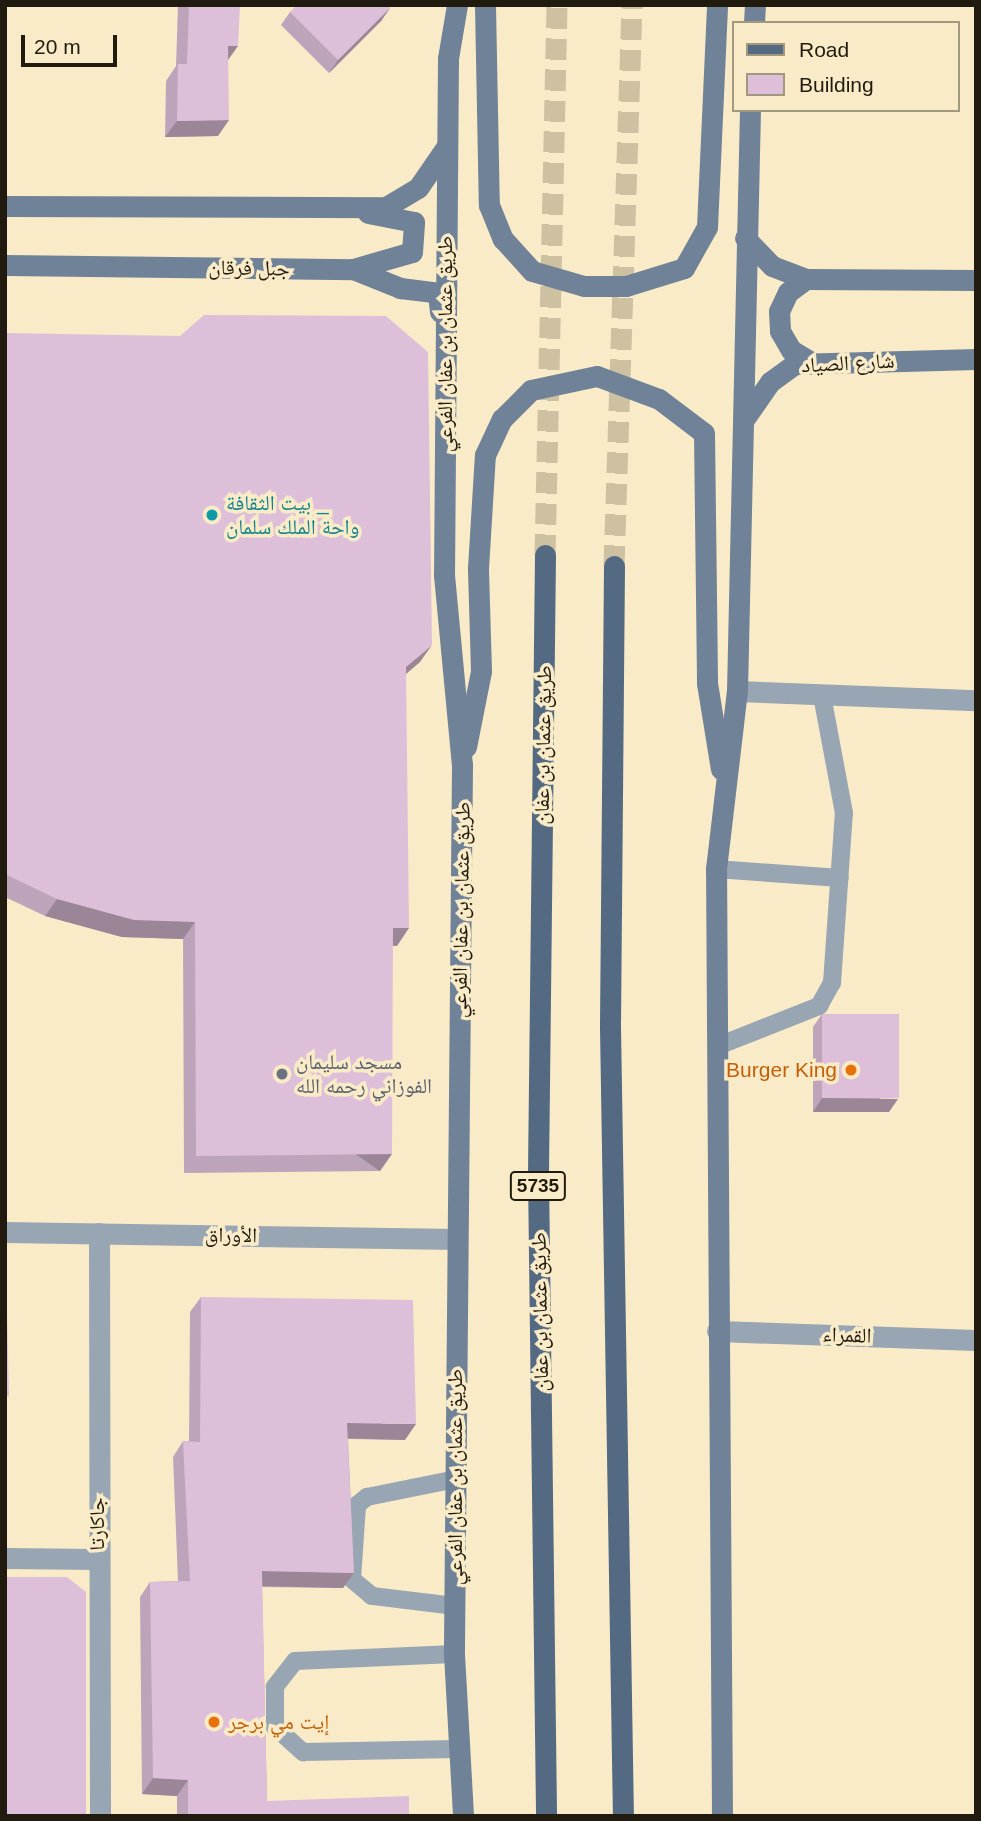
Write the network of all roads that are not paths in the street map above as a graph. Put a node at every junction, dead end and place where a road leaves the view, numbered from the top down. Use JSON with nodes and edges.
{"nodes":[{"id":1,"x":457,"y":5,"type":"edge"},
{"id":2,"x":485,"y":5,"type":"edge"},
{"id":3,"x":717,"y":5,"type":"edge"},
{"id":4,"x":750,"y":112,"type":"edge"},
{"id":5,"x":447,"y":146,"type":"junction"},
{"id":6,"x":5,"y":206,"type":"edge"},
{"id":7,"x":338,"y":208,"type":"junction"},
{"id":8,"x":745,"y":237,"type":"junction"},
{"id":9,"x":5,"y":265,"type":"edge"},
{"id":10,"x":353,"y":269,"type":"junction"},
{"id":11,"x":806,"y":279,"type":"junction"},
{"id":12,"x":976,"y":280,"type":"edge"},
{"id":13,"x":444,"y":343,"type":"junction"},
{"id":14,"x":976,"y":359,"type":"edge"},
{"id":15,"x":809,"y":361,"type":"junction"},
{"id":16,"x":745,"y":418,"type":"junction"},
{"id":17,"x":545,"y":555,"type":"tunnel mouth"},
{"id":18,"x":614,"y":566,"type":"tunnel mouth"},
{"id":19,"x":737,"y":691,"type":"junction"},
{"id":20,"x":822,"y":696,"type":"junction"},
{"id":21,"x":976,"y":700,"type":"edge"},
{"id":22,"x":462,"y":765,"type":"junction"},
{"id":23,"x":725,"y":795,"type":"junction"},
{"id":24,"x":716,"y":869,"type":"junction"},
{"id":25,"x":840,"y":878,"type":"junction"},
{"id":26,"x":718,"y":1046,"type":"junction"},
{"id":27,"x":5,"y":1232,"type":"edge"},
{"id":28,"x":99,"y":1233,"type":"junction"},
{"id":29,"x":457,"y":1239,"type":"junction"},
{"id":30,"x":717,"y":1331,"type":"junction"},
{"id":31,"x":976,"y":1340,"type":"edge"},
{"id":32,"x":456,"y":1479,"type":"junction"},
{"id":33,"x":5,"y":1558,"type":"edge"},
{"id":34,"x":96,"y":1559,"type":"junction"},
{"id":35,"x":455,"y":1606,"type":"junction"},
{"id":36,"x":454,"y":1654,"type":"junction"},
{"id":37,"x":455,"y":1749,"type":"junction"},
{"id":38,"x":100,"y":1816,"type":"edge"},
{"id":39,"x":463,"y":1816,"type":"edge"},
{"id":40,"x":546,"y":1816,"type":"edge"},
{"id":41,"x":623,"y":1816,"type":"edge"},
{"id":42,"x":722,"y":1816,"type":"edge"}],
"edges":[{"from":1,"to":5,"type":"street","name":"طريق عثمان بن عفان الفرعي"},
{"from":2,"to":3,"type":"street"},
{"from":4,"to":8,"type":"street"},
{"from":5,"to":7,"type":"street"},
{"from":5,"to":13,"type":"street","name":"طريق عثمان بن عفان الفرعي"},
{"from":6,"to":7,"type":"street"},
{"from":7,"to":10,"type":"street"},
{"from":8,"to":11,"type":"street"},
{"from":8,"to":16,"type":"street"},
{"from":9,"to":10,"type":"street","name":"جبل فرقان"},
{"from":10,"to":13,"type":"street","name":"جبل فرقان"},
{"from":11,"to":12,"type":"street"},
{"from":11,"to":15,"type":"street"},
{"from":13,"to":22,"type":"street","name":"طريق عثمان بن عفان الفرعي"},
{"from":14,"to":15,"type":"street","name":"شارع الصياد"},
{"from":15,"to":16,"type":"street","name":"شارع الصياد"},
{"from":16,"to":19,"type":"street"},
{"from":17,"to":40,"type":"main road","name":"طريق عثمان بن عفان","number":"5735"},
{"from":18,"to":41,"type":"main road"},
{"from":19,"to":20,"type":"street"},
{"from":19,"to":23,"type":"street"},
{"from":20,"to":21,"type":"street"},
{"from":20,"to":25,"type":"lane"},
{"from":22,"to":23,"type":"street"},
{"from":22,"to":29,"type":"street","name":"طريق عثمان بن عفان الفرعي"},
{"from":23,"to":24,"type":"street"},
{"from":24,"to":25,"type":"lane"},
{"from":24,"to":26,"type":"street"},
{"from":25,"to":26,"type":"lane"},
{"from":26,"to":30,"type":"street"},
{"from":27,"to":28,"type":"street","name":"الأوراق"},
{"from":28,"to":29,"type":"street","name":"الأوراق"},
{"from":28,"to":34,"type":"street","name":"جاكارتا"},
{"from":29,"to":32,"type":"street","name":"طريق عثمان بن عفان الفرعي"},
{"from":30,"to":31,"type":"street","name":"القمراء"},
{"from":30,"to":42,"type":"street"},
{"from":32,"to":35,"type":"street","name":"طريق عثمان بن عفان الفرعي"},
{"from":32,"to":35,"type":"lane"},
{"from":33,"to":34,"type":"street"},
{"from":34,"to":38,"type":"street","name":"جاكارتا"},
{"from":35,"to":36,"type":"street","name":"طريق عثمان بن عفان الفرعي"},
{"from":36,"to":37,"type":"street","name":"طريق عثمان بن عفان الفرعي"},
{"from":36,"to":37,"type":"lane"},
{"from":37,"to":39,"type":"street","name":"طريق عثمان بن عفان الفرعي"}]}
